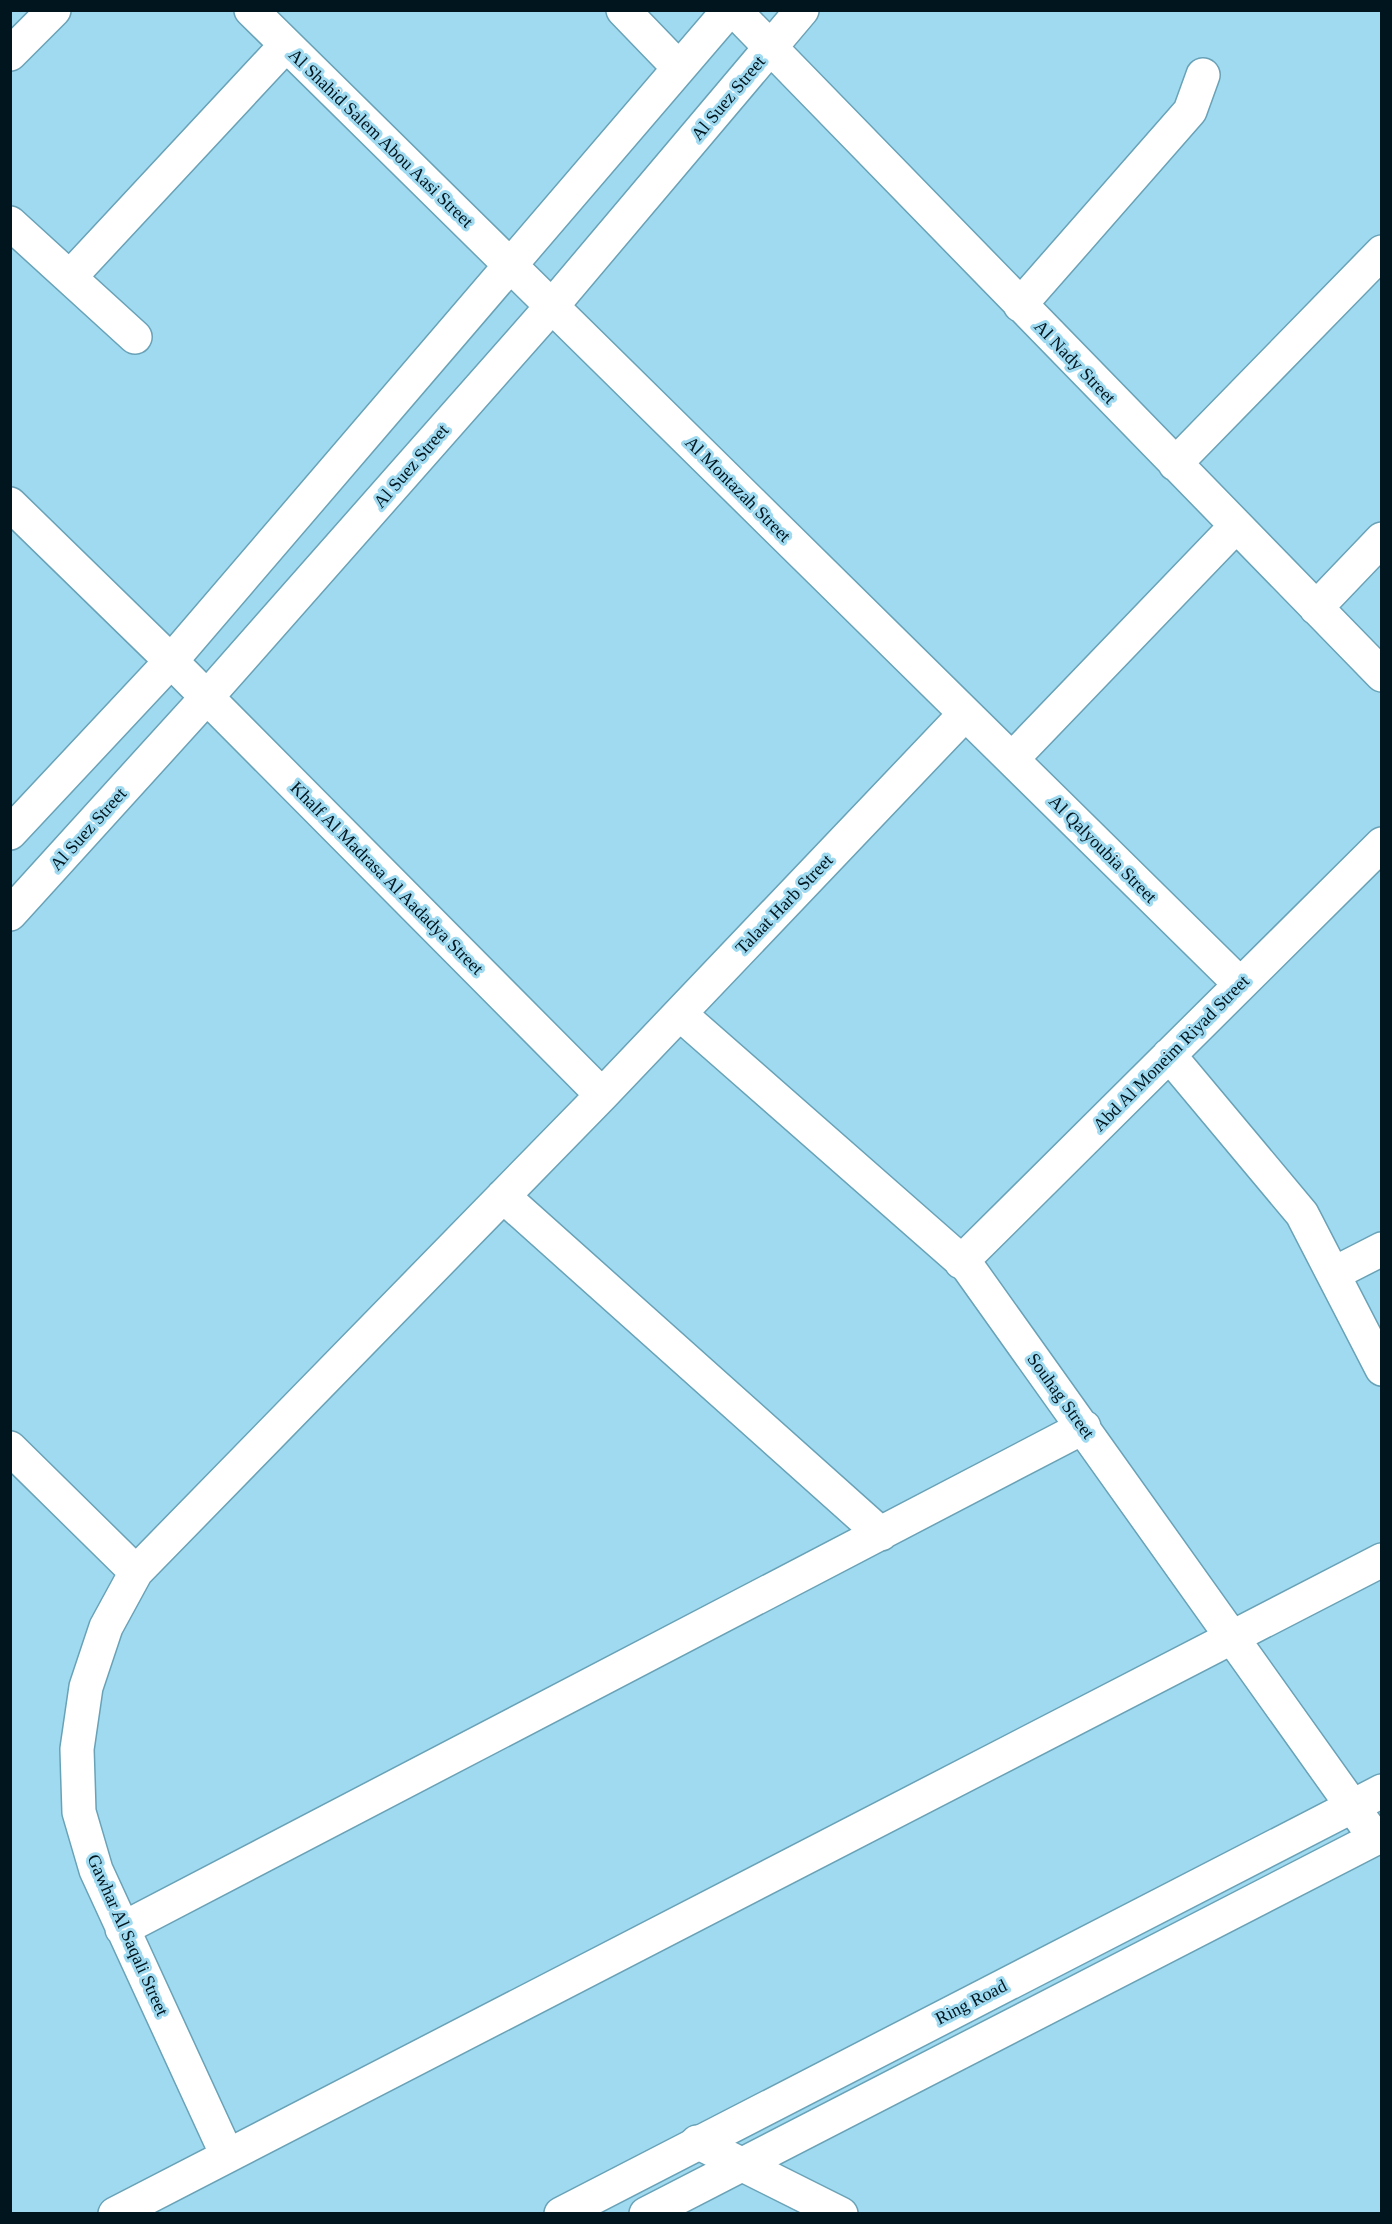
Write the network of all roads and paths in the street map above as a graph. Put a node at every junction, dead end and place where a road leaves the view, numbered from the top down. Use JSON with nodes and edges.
{"nodes":[{"id":1,"x":54,"y":10,"type":"edge"},
{"id":2,"x":251,"y":10,"type":"edge"},
{"id":3,"x":623,"y":10,"type":"edge"},
{"id":4,"x":731,"y":10,"type":"edge"},
{"id":5,"x":802,"y":10,"type":"edge"},
{"id":6,"x":286,"y":45,"type":"junction"},
{"id":7,"x":770,"y":48,"type":"junction"},
{"id":8,"x":10,"y":54,"type":"edge"},
{"id":9,"x":678,"y":67,"type":"junction"},
{"id":10,"x":1203,"y":75,"type":"dead end"},
{"id":11,"x":10,"y":223,"type":"edge"},
{"id":12,"x":1382,"y":252,"type":"edge"},
{"id":13,"x":510,"y":265,"type":"junction"},
{"id":14,"x":70,"y":278,"type":"junction"},
{"id":15,"x":1020,"y":305,"type":"junction"},
{"id":16,"x":552,"y":306,"type":"junction"},
{"id":17,"x":135,"y":337,"type":"dead end"},
{"id":18,"x":1175,"y":465,"type":"junction"},
{"id":19,"x":10,"y":504,"type":"edge"},
{"id":20,"x":1236,"y":526,"type":"junction"},
{"id":21,"x":1382,"y":539,"type":"edge"},
{"id":22,"x":1316,"y":608,"type":"junction"},
{"id":23,"x":171,"y":661,"type":"junction"},
{"id":24,"x":1382,"y":675,"type":"edge"},
{"id":25,"x":207,"y":697,"type":"junction"},
{"id":26,"x":965,"y":714,"type":"junction"},
{"id":27,"x":1012,"y":759,"type":"junction"},
{"id":28,"x":10,"y":833,"type":"edge"},
{"id":29,"x":1378,"y":856,"type":"edge"},
{"id":30,"x":10,"y":914,"type":"edge"},
{"id":31,"x":1240,"y":984,"type":"junction"},
{"id":32,"x":680,"y":1014,"type":"junction"},
{"id":33,"x":1169,"y":1054,"type":"junction"},
{"id":34,"x":603,"y":1095,"type":"junction"},
{"id":35,"x":503,"y":1196,"type":"junction"},
{"id":36,"x":1382,"y":1249,"type":"edge"},
{"id":37,"x":961,"y":1262,"type":"junction"},
{"id":38,"x":1333,"y":1274,"type":"junction"},
{"id":39,"x":1382,"y":1368,"type":"edge"},
{"id":40,"x":1084,"y":1427,"type":"junction"},
{"id":41,"x":10,"y":1448,"type":"edge"},
{"id":42,"x":881,"y":1534,"type":"junction"},
{"id":43,"x":1382,"y":1560,"type":"edge"},
{"id":44,"x":136,"y":1572,"type":"junction"},
{"id":45,"x":1232,"y":1636,"type":"junction"},
{"id":46,"x":1382,"y":1791,"type":"edge"},
{"id":47,"x":1351,"y":1807,"type":"junction"},
{"id":48,"x":1378,"y":1837,"type":"edge"},
{"id":49,"x":122,"y":1929,"type":"junction"},
{"id":50,"x":697,"y":2142,"type":"junction"},
{"id":51,"x":227,"y":2155,"type":"junction"},
{"id":52,"x":743,"y":2165,"type":"junction"},
{"id":53,"x":115,"y":2214,"type":"edge"},
{"id":54,"x":561,"y":2214,"type":"edge"},
{"id":55,"x":646,"y":2214,"type":"edge"},
{"id":56,"x":841,"y":2214,"type":"edge"}],
"edges":[{"from":1,"to":8,"type":"street"},
{"from":2,"to":6,"type":"street","name":"Al Shahid Salem Abou Aasi Street"},
{"from":3,"to":9,"type":"street"},
{"from":4,"to":7,"type":"street","name":"Al Nady Street"},
{"from":4,"to":9,"type":"street"},
{"from":5,"to":7,"type":"street","name":"Al Suez Street"},
{"from":6,"to":13,"type":"street","name":"Al Shahid Salem Abou Aasi Street"},
{"from":6,"to":14,"type":"street"},
{"from":7,"to":15,"type":"street","name":"Al Nady Street"},
{"from":7,"to":16,"type":"street","name":"Al Suez Street"},
{"from":9,"to":13,"type":"street"},
{"from":10,"to":15,"type":"street"},
{"from":11,"to":14,"type":"street"},
{"from":12,"to":18,"type":"street"},
{"from":13,"to":16,"type":"street","name":"Al Montazah Street"},
{"from":13,"to":23,"type":"street"},
{"from":14,"to":17,"type":"street"},
{"from":15,"to":18,"type":"street","name":"Al Nady Street"},
{"from":16,"to":25,"type":"street","name":"Al Suez Street"},
{"from":16,"to":26,"type":"street","name":"Al Montazah Street"},
{"from":18,"to":20,"type":"street","name":"Al Nady Street"},
{"from":19,"to":23,"type":"street","name":"Khalf Al Madrasa Al Aadadya Street"},
{"from":20,"to":22,"type":"street","name":"Al Nady Street"},
{"from":20,"to":27,"type":"street"},
{"from":21,"to":22,"type":"street"},
{"from":22,"to":24,"type":"street","name":"Al Nady Street"},
{"from":23,"to":25,"type":"street","name":"Khalf Al Madrasa Al Aadadya Street"},
{"from":23,"to":28,"type":"street"},
{"from":25,"to":30,"type":"street","name":"Al Suez Street"},
{"from":25,"to":34,"type":"street","name":"Khalf Al Madrasa Al Aadadya Street"},
{"from":26,"to":27,"type":"street","name":"Al Qalyoubia Street"},
{"from":26,"to":32,"type":"street","name":"Talaat Harb Street"},
{"from":27,"to":31,"type":"street","name":"Al Qalyoubia Street"},
{"from":29,"to":31,"type":"street","name":"Abd Al Moneim Riyad Street"},
{"from":31,"to":33,"type":"street","name":"Abd Al Moneim Riyad Street"},
{"from":32,"to":34,"type":"street","name":"Talaat Harb Street"},
{"from":32,"to":37,"type":"street","name":"Souhag Street"},
{"from":33,"to":37,"type":"street","name":"Abd Al Moneim Riyad Street"},
{"from":33,"to":38,"type":"street"},
{"from":34,"to":35,"type":"street","name":"Talaat Harb Street"},
{"from":35,"to":42,"type":"street"},
{"from":35,"to":44,"type":"street","name":"Gawhar Al Saqali Street"},
{"from":36,"to":38,"type":"street"},
{"from":37,"to":40,"type":"street","name":"Souhag Street"},
{"from":38,"to":39,"type":"street"},
{"from":40,"to":42,"type":"street"},
{"from":40,"to":45,"type":"street","name":"Souhag Street"},
{"from":41,"to":44,"type":"street"},
{"from":42,"to":49,"type":"street"},
{"from":43,"to":45,"type":"street"},
{"from":44,"to":49,"type":"street","name":"Gawhar Al Saqali Street"},
{"from":45,"to":47,"type":"street","name":"Souhag Street"},
{"from":45,"to":51,"type":"street"},
{"from":46,"to":47,"type":"street","name":"Ring Road"},
{"from":47,"to":48,"type":"street","name":"Souhag Street"},
{"from":47,"to":50,"type":"street","name":"Ring Road"},
{"from":48,"to":52,"type":"street"},
{"from":49,"to":51,"type":"street","name":"Gawhar Al Saqali Street"},
{"from":50,"to":52,"type":"street"},
{"from":50,"to":54,"type":"street","name":"Ring Road"},
{"from":51,"to":53,"type":"street"},
{"from":52,"to":55,"type":"street"},
{"from":52,"to":56,"type":"street"}]}
